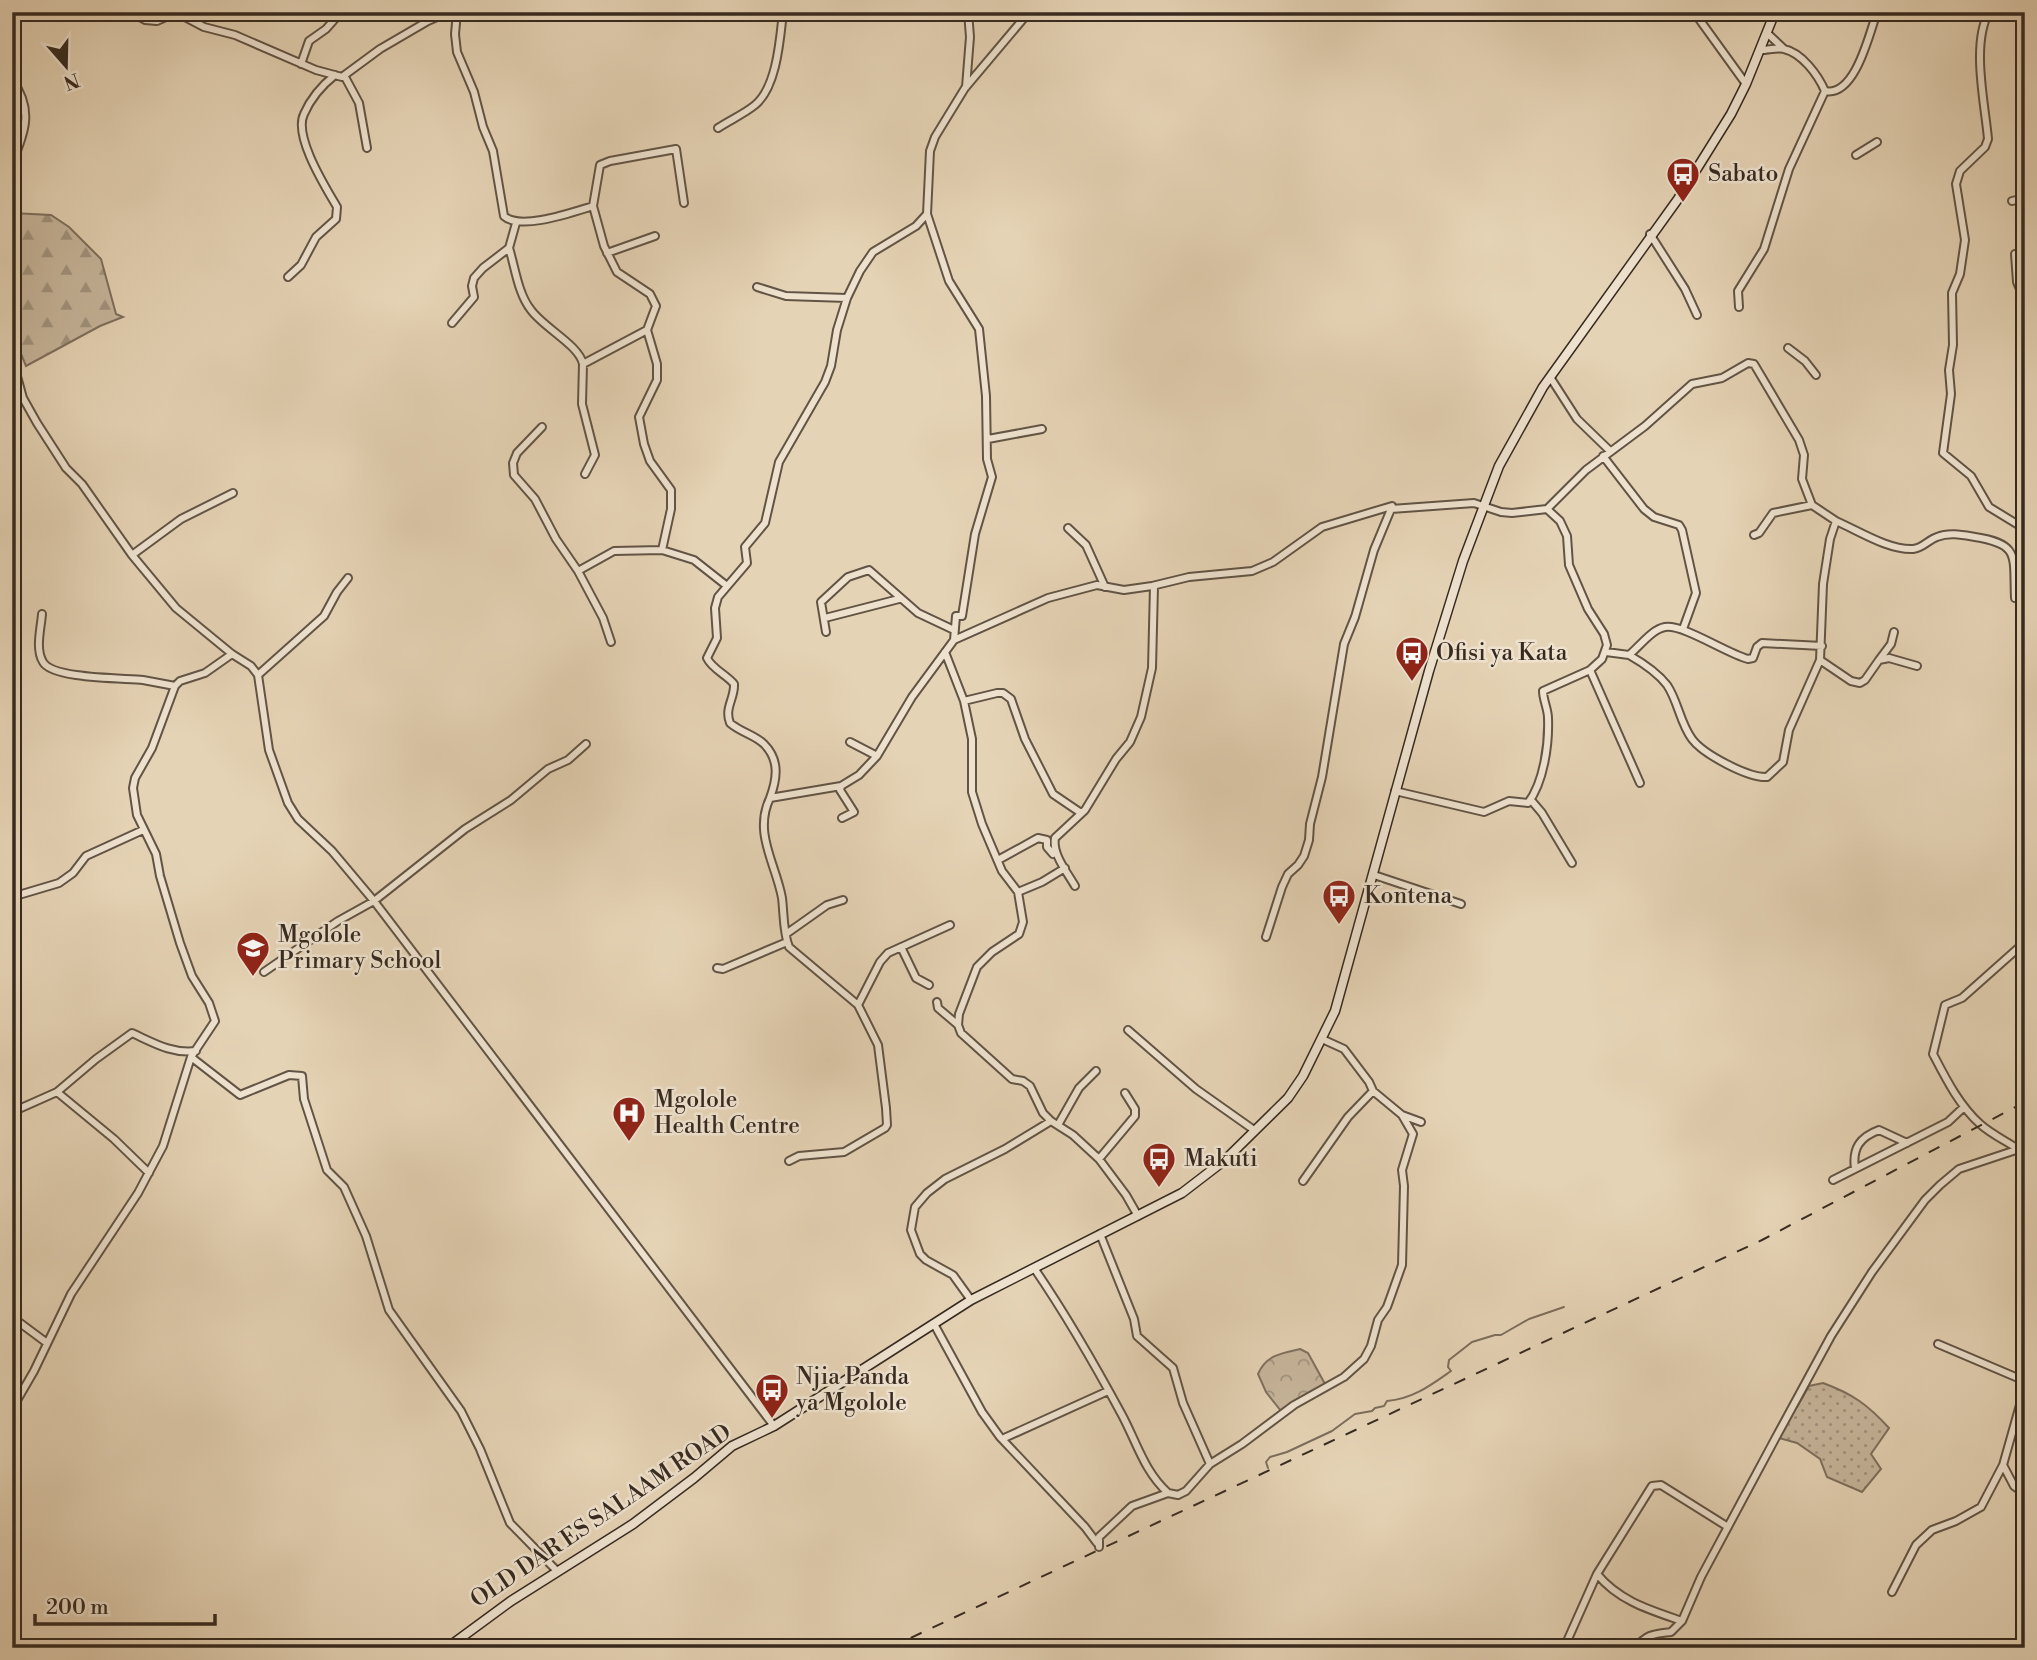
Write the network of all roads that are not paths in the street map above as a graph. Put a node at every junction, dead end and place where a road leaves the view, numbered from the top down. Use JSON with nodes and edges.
{"nodes":[{"id":1,"x":131,"y":12,"type":"edge"},
{"id":2,"x":341,"y":12,"type":"edge"},
{"id":3,"x":449,"y":12,"type":"edge"},
{"id":4,"x":457,"y":12,"type":"edge"},
{"id":5,"x":783,"y":12,"type":"edge"},
{"id":6,"x":968,"y":12,"type":"edge"},
{"id":7,"x":1029,"y":12,"type":"edge"},
{"id":8,"x":1694,"y":12,"type":"edge"},
{"id":9,"x":1775,"y":12,"type":"edge"},
{"id":10,"x":1877,"y":12,"type":"edge"},
{"id":11,"x":1989,"y":12,"type":"edge"},
{"id":12,"x":1767,"y":33,"type":"junction"},
{"id":13,"x":1784,"y":49,"type":"junction"},
{"id":14,"x":1761,"y":50,"type":"junction"},
{"id":15,"x":301,"y":64,"type":"junction"},
{"id":16,"x":335,"y":75,"type":"junction"},
{"id":17,"x":345,"y":77,"type":"junction"},
{"id":18,"x":12,"y":80,"type":"edge"},
{"id":19,"x":1746,"y":84,"type":"junction"},
{"id":20,"x":965,"y":89,"type":"junction"},
{"id":21,"x":1825,"y":91,"type":"junction"},
{"id":22,"x":718,"y":128,"type":"dead end"},
{"id":23,"x":1877,"y":142,"type":"dead end"},
{"id":24,"x":367,"y":148,"type":"dead end"},
{"id":25,"x":1856,"y":155,"type":"dead end"},
{"id":26,"x":12,"y":163,"type":"edge"},
{"id":27,"x":2025,"y":198,"type":"edge"},
{"id":28,"x":2012,"y":201,"type":"dead end"},
{"id":29,"x":684,"y":202,"type":"dead end"},
{"id":30,"x":593,"y":206,"type":"junction"},
{"id":31,"x":927,"y":214,"type":"junction"},
{"id":32,"x":516,"y":223,"type":"junction"},
{"id":33,"x":1650,"y":234,"type":"junction"},
{"id":34,"x":655,"y":236,"type":"dead end"},
{"id":35,"x":509,"y":248,"type":"junction"},
{"id":36,"x":607,"y":253,"type":"junction"},
{"id":37,"x":2015,"y":254,"type":"dead end"},
{"id":38,"x":288,"y":277,"type":"dead end"},
{"id":39,"x":757,"y":287,"type":"dead end"},
{"id":40,"x":847,"y":298,"type":"junction"},
{"id":41,"x":2025,"y":301,"type":"edge"},
{"id":42,"x":1739,"y":307,"type":"dead end"},
{"id":43,"x":1698,"y":315,"type":"dead end"},
{"id":44,"x":452,"y":323,"type":"dead end"},
{"id":45,"x":647,"y":330,"type":"junction"},
{"id":46,"x":1788,"y":348,"type":"dead end"},
{"id":47,"x":12,"y":358,"type":"edge"},
{"id":48,"x":583,"y":364,"type":"junction"},
{"id":49,"x":1816,"y":375,"type":"dead end"},
{"id":50,"x":1550,"y":377,"type":"junction"},
{"id":51,"x":23,"y":398,"type":"junction"},
{"id":52,"x":12,"y":402,"type":"edge"},
{"id":53,"x":542,"y":427,"type":"dead end"},
{"id":54,"x":1042,"y":429,"type":"dead end"},
{"id":55,"x":988,"y":439,"type":"junction"},
{"id":56,"x":1610,"y":450,"type":"junction"},
{"id":57,"x":1603,"y":456,"type":"junction"},
{"id":58,"x":585,"y":474,"type":"dead end"},
{"id":59,"x":233,"y":493,"type":"dead end"},
{"id":60,"x":1483,"y":505,"type":"junction"},
{"id":61,"x":1812,"y":505,"type":"junction"},
{"id":62,"x":1391,"y":509,"type":"junction"},
{"id":63,"x":1547,"y":509,"type":"junction"},
{"id":64,"x":1836,"y":521,"type":"junction"},
{"id":65,"x":1068,"y":528,"type":"dead end"},
{"id":66,"x":2025,"y":529,"type":"edge"},
{"id":67,"x":1754,"y":535,"type":"dead end"},
{"id":68,"x":662,"y":550,"type":"junction"},
{"id":69,"x":132,"y":555,"type":"junction"},
{"id":70,"x":579,"y":571,"type":"junction"},
{"id":71,"x":348,"y":578,"type":"dead end"},
{"id":72,"x":727,"y":586,"type":"junction"},
{"id":73,"x":1154,"y":586,"type":"junction"},
{"id":74,"x":1105,"y":587,"type":"junction"},
{"id":75,"x":2015,"y":598,"type":"dead end"},
{"id":76,"x":899,"y":599,"type":"junction"},
{"id":77,"x":42,"y":614,"type":"dead end"},
{"id":78,"x":825,"y":618,"type":"junction"},
{"id":79,"x":1684,"y":629,"type":"junction"},
{"id":80,"x":954,"y":630,"type":"junction"},
{"id":81,"x":826,"y":632,"type":"dead end"},
{"id":82,"x":1894,"y":632,"type":"dead end"},
{"id":83,"x":954,"y":640,"type":"junction"},
{"id":84,"x":611,"y":642,"type":"dead end"},
{"id":85,"x":1822,"y":646,"type":"junction"},
{"id":86,"x":945,"y":652,"type":"junction"},
{"id":87,"x":1606,"y":652,"type":"junction"},
{"id":88,"x":232,"y":654,"type":"junction"},
{"id":89,"x":1629,"y":655,"type":"junction"},
{"id":90,"x":1820,"y":660,"type":"junction"},
{"id":91,"x":1879,"y":660,"type":"junction"},
{"id":92,"x":1917,"y":666,"type":"dead end"},
{"id":93,"x":1590,"y":670,"type":"junction"},
{"id":94,"x":258,"y":675,"type":"junction"},
{"id":95,"x":175,"y":687,"type":"junction"},
{"id":96,"x":964,"y":701,"type":"junction"},
{"id":97,"x":850,"y":742,"type":"dead end"},
{"id":98,"x":586,"y":744,"type":"dead end"},
{"id":99,"x":877,"y":756,"type":"junction"},
{"id":100,"x":1640,"y":783,"type":"dead end"},
{"id":101,"x":841,"y":786,"type":"junction"},
{"id":102,"x":1395,"y":791,"type":"junction"},
{"id":103,"x":770,"y":798,"type":"junction"},
{"id":104,"x":1531,"y":800,"type":"junction"},
{"id":105,"x":1081,"y":813,"type":"junction"},
{"id":106,"x":842,"y":818,"type":"dead end"},
{"id":107,"x":143,"y":830,"type":"junction"},
{"id":108,"x":1053,"y":854,"type":"dead end"},
{"id":109,"x":998,"y":860,"type":"junction"},
{"id":110,"x":1572,"y":863,"type":"dead end"},
{"id":111,"x":1065,"y":869,"type":"junction"},
{"id":112,"x":1374,"y":875,"type":"junction"},
{"id":113,"x":1074,"y":886,"type":"dead end"},
{"id":114,"x":1018,"y":892,"type":"junction"},
{"id":115,"x":12,"y":897,"type":"edge"},
{"id":116,"x":843,"y":900,"type":"dead end"},
{"id":117,"x":373,"y":901,"type":"junction"},
{"id":118,"x":1461,"y":904,"type":"dead end"},
{"id":119,"x":950,"y":925,"type":"dead end"},
{"id":120,"x":786,"y":933,"type":"junction"},
{"id":121,"x":1266,"y":937,"type":"dead end"},
{"id":122,"x":787,"y":942,"type":"junction"},
{"id":123,"x":2025,"y":942,"type":"edge"},
{"id":124,"x":901,"y":947,"type":"junction"},
{"id":125,"x":717,"y":968,"type":"dead end"},
{"id":126,"x":264,"y":972,"type":"dead end"},
{"id":127,"x":929,"y":985,"type":"dead end"},
{"id":128,"x":937,"y":1002,"type":"dead end"},
{"id":129,"x":858,"y":1005,"type":"junction"},
{"id":130,"x":958,"y":1025,"type":"junction"},
{"id":131,"x":1128,"y":1030,"type":"dead end"},
{"id":132,"x":1322,"y":1038,"type":"junction"},
{"id":133,"x":193,"y":1054,"type":"junction"},
{"id":134,"x":1096,"y":1071,"type":"dead end"},
{"id":135,"x":1373,"y":1091,"type":"junction"},
{"id":136,"x":57,"y":1092,"type":"junction"},
{"id":137,"x":1125,"y":1093,"type":"dead end"},
{"id":138,"x":1964,"y":1107,"type":"junction"},
{"id":139,"x":12,"y":1112,"type":"edge"},
{"id":140,"x":1402,"y":1115,"type":"junction"},
{"id":141,"x":1051,"y":1121,"type":"junction"},
{"id":142,"x":1421,"y":1122,"type":"dead end"},
{"id":143,"x":1058,"y":1125,"type":"junction"},
{"id":144,"x":1254,"y":1130,"type":"junction"},
{"id":145,"x":1907,"y":1143,"type":"junction"},
{"id":146,"x":2021,"y":1148,"type":"edge"},
{"id":147,"x":1099,"y":1158,"type":"junction"},
{"id":148,"x":789,"y":1161,"type":"dead end"},
{"id":149,"x":1855,"y":1169,"type":"junction"},
{"id":150,"x":149,"y":1172,"type":"junction"},
{"id":151,"x":1833,"y":1180,"type":"dead end"},
{"id":152,"x":1303,"y":1181,"type":"dead end"},
{"id":153,"x":1138,"y":1216,"type":"junction"},
{"id":154,"x":1100,"y":1234,"type":"junction"},
{"id":155,"x":1034,"y":1268,"type":"junction"},
{"id":156,"x":971,"y":1300,"type":"junction"},
{"id":157,"x":12,"y":1317,"type":"edge"},
{"id":158,"x":934,"y":1324,"type":"junction"},
{"id":159,"x":47,"y":1343,"type":"junction"},
{"id":160,"x":1938,"y":1344,"type":"dead end"},
{"id":161,"x":2025,"y":1381,"type":"edge"},
{"id":162,"x":2025,"y":1387,"type":"edge"},
{"id":163,"x":1108,"y":1391,"type":"junction"},
{"id":164,"x":12,"y":1409,"type":"edge"},
{"id":165,"x":774,"y":1426,"type":"junction"},
{"id":166,"x":1002,"y":1439,"type":"junction"},
{"id":167,"x":1210,"y":1464,"type":"junction"},
{"id":168,"x":2003,"y":1465,"type":"junction"},
{"id":169,"x":1168,"y":1493,"type":"junction"},
{"id":170,"x":2025,"y":1494,"type":"edge"},
{"id":171,"x":1728,"y":1527,"type":"junction"},
{"id":172,"x":557,"y":1572,"type":"junction"},
{"id":173,"x":1597,"y":1574,"type":"junction"},
{"id":174,"x":1892,"y":1592,"type":"dead end"},
{"id":175,"x":1682,"y":1621,"type":"junction"},
{"id":176,"x":447,"y":1648,"type":"edge"},
{"id":177,"x":1564,"y":1648,"type":"edge"},
{"id":178,"x":1636,"y":1648,"type":"edge"}],
"edges":[{"from":1,"to":15,"type":"street"},
{"from":2,"to":15,"type":"street"},
{"from":3,"to":17,"type":"street"},
{"from":4,"to":32,"type":"street"},
{"from":5,"to":22,"type":"street"},
{"from":6,"to":20,"type":"street"},
{"from":7,"to":20,"type":"street"},
{"from":8,"to":19,"type":"street"},
{"from":9,"to":12,"type":"street","name":"OLD DAR ES SALAAM ROAD"},
{"from":10,"to":21,"type":"street"},
{"from":11,"to":66,"type":"street"},
{"from":12,"to":13,"type":"street"},
{"from":12,"to":14,"type":"street","name":"OLD DAR ES SALAAM ROAD"},
{"from":13,"to":14,"type":"street"},
{"from":13,"to":21,"type":"street"},
{"from":14,"to":19,"type":"street","name":"OLD DAR ES SALAAM ROAD"},
{"from":15,"to":16,"type":"street"},
{"from":16,"to":17,"type":"street"},
{"from":16,"to":38,"type":"street"},
{"from":17,"to":24,"type":"street"},
{"from":18,"to":26,"type":"street"},
{"from":19,"to":33,"type":"street","name":"OLD DAR ES SALAAM ROAD"},
{"from":20,"to":31,"type":"street"},
{"from":21,"to":42,"type":"street"},
{"from":23,"to":25,"type":"street"},
{"from":27,"to":28,"type":"street"},
{"from":29,"to":30,"type":"street"},
{"from":30,"to":32,"type":"street"},
{"from":30,"to":36,"type":"street"},
{"from":31,"to":40,"type":"street"},
{"from":31,"to":55,"type":"street"},
{"from":32,"to":35,"type":"street"},
{"from":33,"to":43,"type":"street"},
{"from":33,"to":50,"type":"street","name":"OLD DAR ES SALAAM ROAD"},
{"from":34,"to":36,"type":"street"},
{"from":35,"to":44,"type":"street"},
{"from":35,"to":48,"type":"street"},
{"from":36,"to":45,"type":"street"},
{"from":37,"to":41,"type":"street"},
{"from":39,"to":40,"type":"street"},
{"from":40,"to":72,"type":"street"},
{"from":45,"to":48,"type":"street"},
{"from":45,"to":68,"type":"street"},
{"from":46,"to":49,"type":"street"},
{"from":47,"to":51,"type":"street"},
{"from":48,"to":58,"type":"street"},
{"from":50,"to":56,"type":"street"},
{"from":50,"to":60,"type":"street","name":"OLD DAR ES SALAAM ROAD"},
{"from":51,"to":52,"type":"street"},
{"from":51,"to":69,"type":"street"},
{"from":53,"to":70,"type":"street"},
{"from":54,"to":55,"type":"street"},
{"from":55,"to":80,"type":"street"},
{"from":56,"to":57,"type":"street"},
{"from":56,"to":61,"type":"street"},
{"from":57,"to":63,"type":"street"},
{"from":57,"to":79,"type":"street"},
{"from":59,"to":69,"type":"street"},
{"from":60,"to":62,"type":"street"},
{"from":60,"to":63,"type":"street"},
{"from":60,"to":102,"type":"street","name":"OLD DAR ES SALAAM ROAD"},
{"from":61,"to":64,"type":"street"},
{"from":61,"to":67,"type":"street"},
{"from":62,"to":73,"type":"street"},
{"from":62,"to":121,"type":"street"},
{"from":63,"to":87,"type":"street"},
{"from":64,"to":75,"type":"street"},
{"from":64,"to":85,"type":"street"},
{"from":65,"to":74,"type":"street"},
{"from":68,"to":70,"type":"street"},
{"from":68,"to":72,"type":"street"},
{"from":69,"to":88,"type":"street"},
{"from":70,"to":84,"type":"street"},
{"from":71,"to":94,"type":"street"},
{"from":72,"to":103,"type":"street"},
{"from":73,"to":74,"type":"street"},
{"from":73,"to":105,"type":"street"},
{"from":74,"to":83,"type":"street"},
{"from":76,"to":78,"type":"street"},
{"from":76,"to":78,"type":"street"},
{"from":76,"to":80,"type":"street"},
{"from":77,"to":95,"type":"street"},
{"from":78,"to":81,"type":"street"},
{"from":79,"to":85,"type":"street"},
{"from":79,"to":89,"type":"street"},
{"from":80,"to":83,"type":"street"},
{"from":82,"to":91,"type":"street"},
{"from":83,"to":86,"type":"street"},
{"from":85,"to":90,"type":"street"},
{"from":86,"to":96,"type":"street"},
{"from":86,"to":99,"type":"street"},
{"from":87,"to":89,"type":"street"},
{"from":87,"to":93,"type":"street"},
{"from":88,"to":94,"type":"street"},
{"from":88,"to":95,"type":"street"},
{"from":89,"to":90,"type":"street"},
{"from":90,"to":91,"type":"street"},
{"from":91,"to":92,"type":"street"},
{"from":93,"to":100,"type":"street"},
{"from":93,"to":104,"type":"street"},
{"from":94,"to":117,"type":"street"},
{"from":95,"to":107,"type":"street"},
{"from":96,"to":105,"type":"street"},
{"from":96,"to":109,"type":"street"},
{"from":97,"to":99,"type":"street"},
{"from":98,"to":117,"type":"street"},
{"from":99,"to":101,"type":"street"},
{"from":101,"to":103,"type":"street"},
{"from":101,"to":106,"type":"street"},
{"from":102,"to":104,"type":"street"},
{"from":102,"to":112,"type":"street","name":"OLD DAR ES SALAAM ROAD"},
{"from":103,"to":120,"type":"street"},
{"from":104,"to":110,"type":"street"},
{"from":105,"to":111,"type":"street"},
{"from":107,"to":115,"type":"street"},
{"from":107,"to":133,"type":"street"},
{"from":108,"to":109,"type":"street"},
{"from":109,"to":114,"type":"street"},
{"from":111,"to":113,"type":"street"},
{"from":111,"to":114,"type":"street"},
{"from":112,"to":118,"type":"street"},
{"from":112,"to":132,"type":"street","name":"OLD DAR ES SALAAM ROAD"},
{"from":114,"to":130,"type":"street"},
{"from":116,"to":120,"type":"street"},
{"from":117,"to":126,"type":"street"},
{"from":117,"to":165,"type":"street"},
{"from":119,"to":124,"type":"street"},
{"from":120,"to":122,"type":"street"},
{"from":122,"to":125,"type":"street"},
{"from":122,"to":129,"type":"street"},
{"from":123,"to":138,"type":"street"},
{"from":124,"to":127,"type":"street"},
{"from":124,"to":129,"type":"street"},
{"from":128,"to":130,"type":"street"},
{"from":129,"to":148,"type":"street"},
{"from":130,"to":141,"type":"street"},
{"from":131,"to":144,"type":"street"},
{"from":132,"to":135,"type":"street"},
{"from":132,"to":144,"type":"street","name":"OLD DAR ES SALAAM ROAD"},
{"from":133,"to":136,"type":"street"},
{"from":133,"to":150,"type":"street"},
{"from":133,"to":172,"type":"street"},
{"from":134,"to":143,"type":"street"},
{"from":135,"to":140,"type":"street"},
{"from":135,"to":152,"type":"street"},
{"from":136,"to":139,"type":"street"},
{"from":136,"to":150,"type":"street"},
{"from":137,"to":147,"type":"street"},
{"from":138,"to":145,"type":"street"},
{"from":138,"to":146,"type":"street"},
{"from":140,"to":142,"type":"street"},
{"from":140,"to":167,"type":"street"},
{"from":141,"to":143,"type":"street"},
{"from":141,"to":156,"type":"street"},
{"from":143,"to":147,"type":"street"},
{"from":144,"to":153,"type":"street","name":"OLD DAR ES SALAAM ROAD"},
{"from":145,"to":149,"type":"street"},
{"from":145,"to":149,"type":"street"},
{"from":146,"to":171,"type":"street"},
{"from":147,"to":153,"type":"street"},
{"from":149,"to":151,"type":"street"},
{"from":150,"to":159,"type":"street"},
{"from":153,"to":154,"type":"street","name":"OLD DAR ES SALAAM ROAD"},
{"from":154,"to":155,"type":"street","name":"OLD DAR ES SALAAM ROAD"},
{"from":154,"to":167,"type":"street"},
{"from":155,"to":156,"type":"street","name":"OLD DAR ES SALAAM ROAD"},
{"from":155,"to":163,"type":"street"},
{"from":156,"to":158,"type":"street","name":"OLD DAR ES SALAAM ROAD"},
{"from":157,"to":159,"type":"street"},
{"from":158,"to":165,"type":"street","name":"OLD DAR ES SALAAM ROAD"},
{"from":158,"to":166,"type":"street"},
{"from":159,"to":164,"type":"street"},
{"from":160,"to":161,"type":"street"},
{"from":162,"to":168,"type":"street"},
{"from":163,"to":166,"type":"street"},
{"from":163,"to":169,"type":"street"},
{"from":165,"to":172,"type":"street","name":"OLD DAR ES SALAAM ROAD"},
{"from":166,"to":169,"type":"street"},
{"from":167,"to":169,"type":"street"},
{"from":168,"to":170,"type":"street"},
{"from":168,"to":174,"type":"street"},
{"from":171,"to":173,"type":"street"},
{"from":171,"to":175,"type":"street"},
{"from":172,"to":176,"type":"street","name":"OLD DAR ES SALAAM ROAD"},
{"from":173,"to":175,"type":"street"},
{"from":173,"to":177,"type":"street"},
{"from":175,"to":178,"type":"street"}]}
